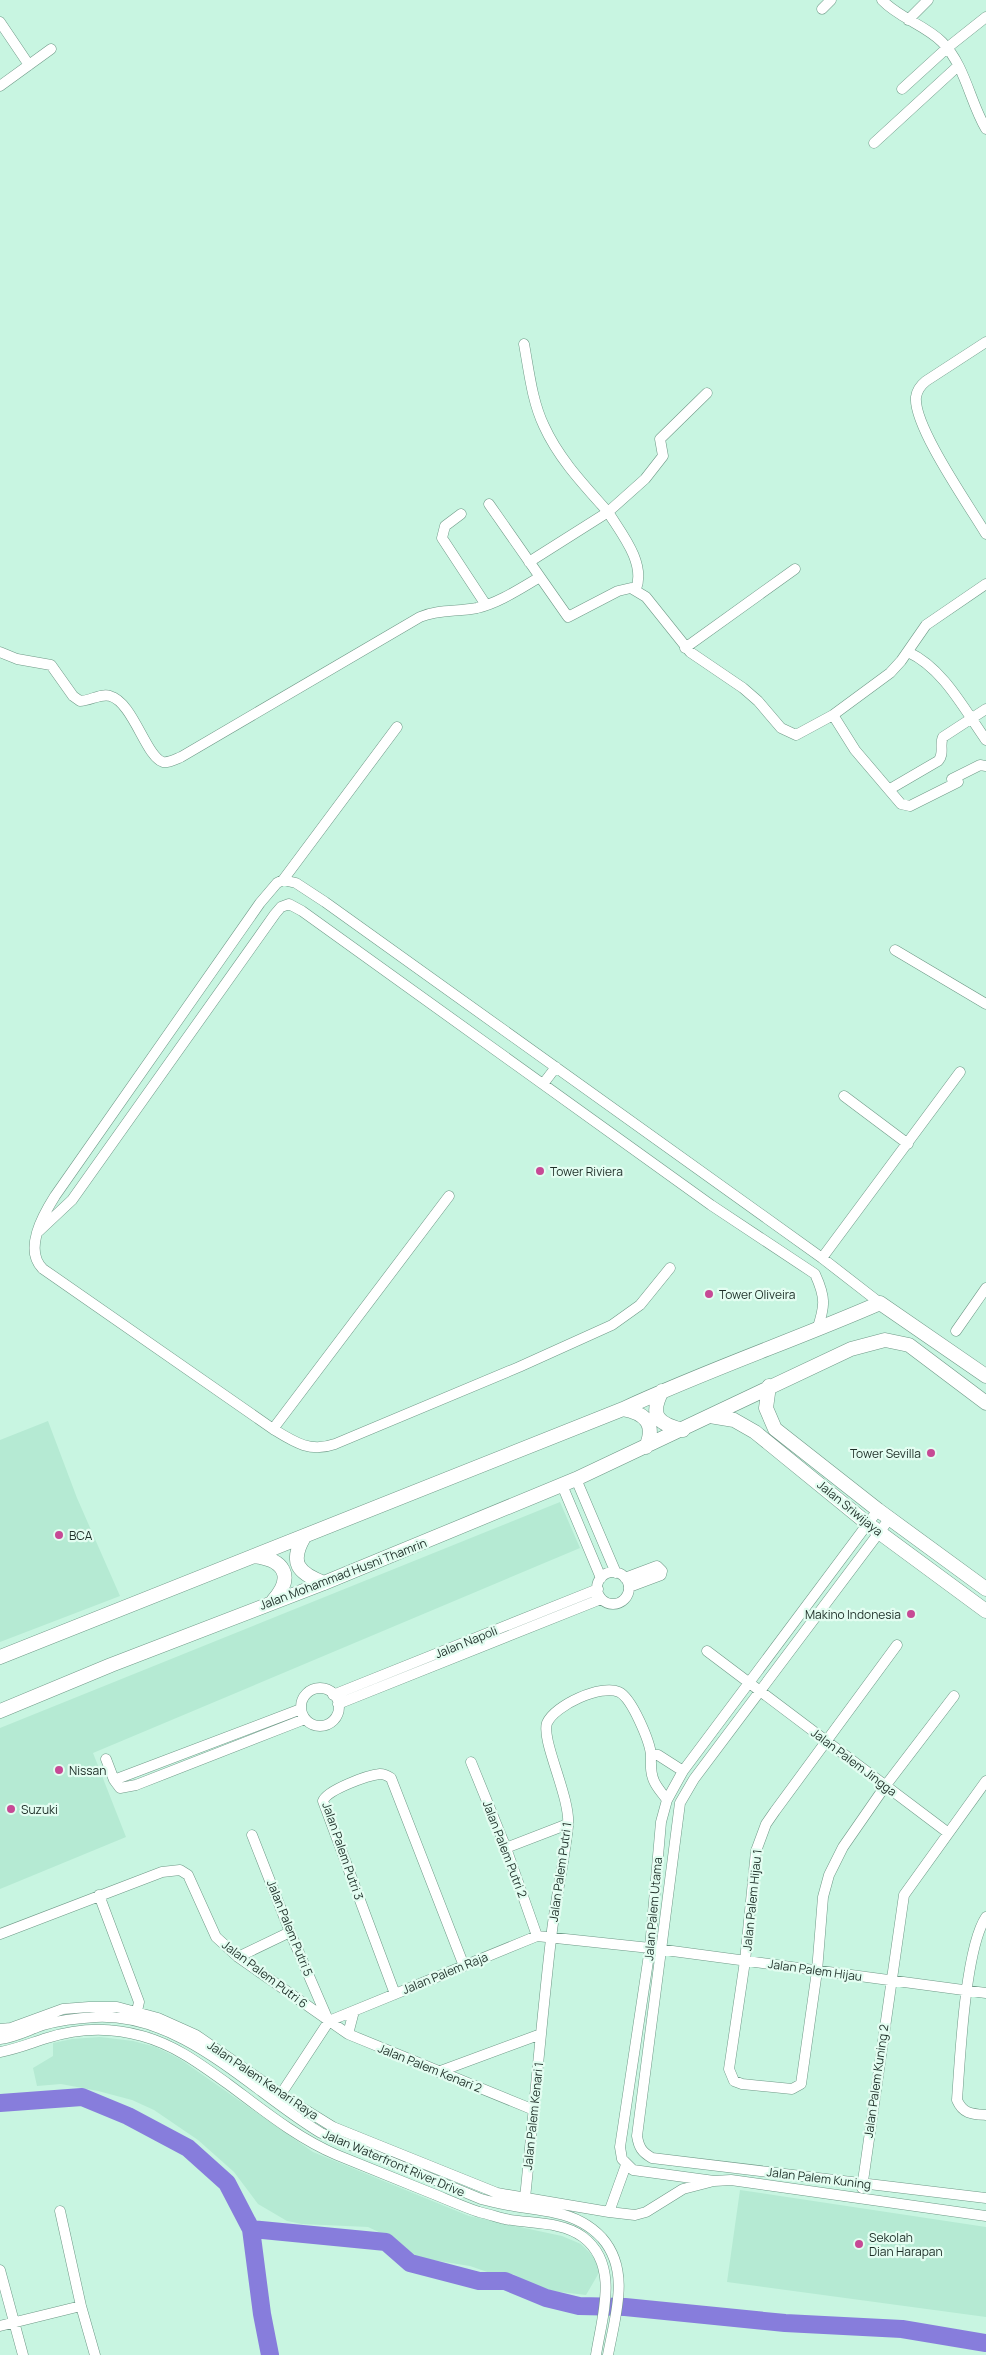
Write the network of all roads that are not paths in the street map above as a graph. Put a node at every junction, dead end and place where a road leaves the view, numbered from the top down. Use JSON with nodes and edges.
{"nodes":[{"id":1,"x":831,"y":0,"type":"edge"},
{"id":2,"x":882,"y":0,"type":"edge"},
{"id":3,"x":928,"y":0,"type":"edge"},
{"id":4,"x":822,"y":9,"type":"dead end"},
{"id":5,"x":986,"y":17,"type":"edge"},
{"id":6,"x":908,"y":20,"type":"junction"},
{"id":7,"x":0,"y":22,"type":"edge"},
{"id":8,"x":947,"y":48,"type":"junction"},
{"id":9,"x":51,"y":49,"type":"dead end"},
{"id":10,"x":29,"y":65,"type":"junction"},
{"id":11,"x":958,"y":66,"type":"junction"},
{"id":12,"x":0,"y":86,"type":"edge"},
{"id":13,"x":902,"y":89,"type":"dead end"},
{"id":14,"x":986,"y":129,"type":"edge"},
{"id":15,"x":874,"y":143,"type":"dead end"},
{"id":16,"x":986,"y":342,"type":"edge"},
{"id":17,"x":524,"y":344,"type":"dead end"},
{"id":18,"x":707,"y":393,"type":"dead end"},
{"id":19,"x":489,"y":504,"type":"dead end"},
{"id":20,"x":608,"y":512,"type":"junction"},
{"id":21,"x":460,"y":514,"type":"dead end"},
{"id":22,"x":986,"y":534,"type":"edge"},
{"id":23,"x":529,"y":562,"type":"junction"},
{"id":24,"x":795,"y":569,"type":"dead end"},
{"id":25,"x":540,"y":577,"type":"junction"},
{"id":26,"x":986,"y":584,"type":"edge"},
{"id":27,"x":636,"y":590,"type":"junction"},
{"id":28,"x":486,"y":605,"type":"junction"},
{"id":29,"x":685,"y":648,"type":"junction"},
{"id":30,"x":0,"y":652,"type":"edge"},
{"id":31,"x":908,"y":652,"type":"junction"},
{"id":32,"x":986,"y":709,"type":"edge"},
{"id":33,"x":833,"y":715,"type":"junction"},
{"id":34,"x":970,"y":718,"type":"junction"},
{"id":35,"x":397,"y":726,"type":"dead end"},
{"id":36,"x":986,"y":740,"type":"edge"},
{"id":37,"x":985,"y":767,"type":"edge"},
{"id":38,"x":890,"y":789,"type":"junction"},
{"id":39,"x":283,"y":880,"type":"junction"},
{"id":40,"x":895,"y":950,"type":"dead end"},
{"id":41,"x":986,"y":1004,"type":"edge"},
{"id":42,"x":556,"y":1067,"type":"junction"},
{"id":43,"x":960,"y":1072,"type":"dead end"},
{"id":44,"x":543,"y":1084,"type":"junction"},
{"id":45,"x":844,"y":1096,"type":"dead end"},
{"id":46,"x":908,"y":1144,"type":"junction"},
{"id":47,"x":449,"y":1196,"type":"dead end"},
{"id":48,"x":38,"y":1232,"type":"junction"},
{"id":49,"x":822,"y":1258,"type":"junction"},
{"id":50,"x":670,"y":1268,"type":"dead end"},
{"id":51,"x":986,"y":1288,"type":"edge"},
{"id":52,"x":880,"y":1303,"type":"junction"},
{"id":53,"x":817,"y":1330,"type":"junction"},
{"id":54,"x":956,"y":1331,"type":"dead end"},
{"id":55,"x":986,"y":1376,"type":"edge"},
{"id":56,"x":769,"y":1386,"type":"junction"},
{"id":57,"x":662,"y":1391,"type":"junction"},
{"id":58,"x":986,"y":1403,"type":"edge"},
{"id":59,"x":623,"y":1409,"type":"junction"},
{"id":60,"x":710,"y":1416,"type":"junction"},
{"id":61,"x":273,"y":1429,"type":"junction"},
{"id":62,"x":683,"y":1430,"type":"junction"},
{"id":63,"x":646,"y":1448,"type":"junction"},
{"id":64,"x":576,"y":1479,"type":"junction"},
{"id":65,"x":562,"y":1485,"type":"junction"},
{"id":66,"x":878,"y":1510,"type":"junction"},
{"id":67,"x":890,"y":1518,"type":"junction"},
{"id":68,"x":865,"y":1528,"type":"junction"},
{"id":69,"x":877,"y":1536,"type":"junction"},
{"id":70,"x":304,"y":1537,"type":"junction"},
{"id":71,"x":252,"y":1556,"type":"junction"},
{"id":72,"x":623,"y":1579,"type":"junction"},
{"id":73,"x":324,"y":1583,"type":"junction"},
{"id":74,"x":600,"y":1588,"type":"junction"},
{"id":75,"x":986,"y":1589,"type":"edge"},
{"id":76,"x":272,"y":1602,"type":"junction"},
{"id":77,"x":986,"y":1611,"type":"edge"},
{"id":78,"x":897,"y":1645,"type":"dead end"},
{"id":79,"x":707,"y":1651,"type":"dead end"},
{"id":80,"x":0,"y":1657,"type":"edge"},
{"id":81,"x":750,"y":1683,"type":"junction"},
{"id":82,"x":761,"y":1692,"type":"junction"},
{"id":83,"x":954,"y":1696,"type":"dead end"},
{"id":84,"x":336,"y":1700,"type":"junction"},
{"id":85,"x":0,"y":1711,"type":"edge"},
{"id":86,"x":303,"y":1714,"type":"junction"},
{"id":87,"x":827,"y":1742,"type":"junction"},
{"id":88,"x":651,"y":1754,"type":"junction"},
{"id":89,"x":106,"y":1759,"type":"dead end"},
{"id":90,"x":471,"y":1762,"type":"dead end"},
{"id":91,"x":682,"y":1771,"type":"junction"},
{"id":92,"x":986,"y":1781,"type":"edge"},
{"id":93,"x":886,"y":1785,"type":"junction"},
{"id":94,"x":667,"y":1800,"type":"junction"},
{"id":95,"x":568,"y":1824,"type":"junction"},
{"id":96,"x":947,"y":1832,"type":"junction"},
{"id":97,"x":252,"y":1835,"type":"dead end"},
{"id":98,"x":506,"y":1848,"type":"junction"},
{"id":99,"x":99,"y":1895,"type":"junction"},
{"id":100,"x":986,"y":1917,"type":"edge"},
{"id":101,"x":290,"y":1932,"type":"junction"},
{"id":102,"x":0,"y":1934,"type":"edge"},
{"id":103,"x":537,"y":1936,"type":"junction"},
{"id":104,"x":551,"y":1937,"type":"junction"},
{"id":105,"x":650,"y":1948,"type":"junction"},
{"id":106,"x":662,"y":1950,"type":"junction"},
{"id":107,"x":238,"y":1957,"type":"junction"},
{"id":108,"x":745,"y":1961,"type":"junction"},
{"id":109,"x":464,"y":1966,"type":"junction"},
{"id":110,"x":817,"y":1971,"type":"junction"},
{"id":111,"x":890,"y":1980,"type":"junction"},
{"id":112,"x":968,"y":1991,"type":"junction"},
{"id":113,"x":986,"y":1993,"type":"edge"},
{"id":114,"x":395,"y":1994,"type":"junction"},
{"id":115,"x":137,"y":2011,"type":"junction"},
{"id":116,"x":354,"y":2011,"type":"junction"},
{"id":117,"x":329,"y":2021,"type":"junction"},
{"id":118,"x":0,"y":2029,"type":"edge"},
{"id":119,"x":348,"y":2034,"type":"junction"},
{"id":120,"x":541,"y":2034,"type":"junction"},
{"id":121,"x":0,"y":2039,"type":"edge"},
{"id":122,"x":0,"y":2052,"type":"edge"},
{"id":123,"x":438,"y":2072,"type":"junction"},
{"id":124,"x":281,"y":2094,"type":"junction"},
{"id":125,"x":534,"y":2110,"type":"junction"},
{"id":126,"x":986,"y":2116,"type":"edge"},
{"id":127,"x":652,"y":2158,"type":"joint"},
{"id":128,"x":624,"y":2162,"type":"junction"},
{"id":129,"x":714,"y":2181,"type":"junction"},
{"id":130,"x":862,"y":2182,"type":"junction"},
{"id":131,"x":525,"y":2198,"type":"junction"},
{"id":132,"x":862,"y":2198,"type":"junction"},
{"id":133,"x":986,"y":2198,"type":"edge"},
{"id":134,"x":60,"y":2211,"type":"dead end"},
{"id":135,"x":609,"y":2212,"type":"junction"},
{"id":136,"x":986,"y":2216,"type":"edge"},
{"id":137,"x":0,"y":2270,"type":"edge"},
{"id":138,"x":81,"y":2306,"type":"junction"},
{"id":139,"x":14,"y":2323,"type":"junction"},
{"id":140,"x":0,"y":2326,"type":"edge"},
{"id":141,"x":23,"y":2355,"type":"edge"},
{"id":142,"x":95,"y":2355,"type":"edge"},
{"id":143,"x":596,"y":2355,"type":"edge"},
{"id":144,"x":608,"y":2355,"type":"edge"}],
"edges":[{"from":1,"to":4,"type":"street"},
{"from":2,"to":6,"type":"street"},
{"from":3,"to":6,"type":"street"},
{"from":5,"to":8,"type":"street"},
{"from":6,"to":8,"type":"street"},
{"from":7,"to":10,"type":"street"},
{"from":8,"to":11,"type":"street"},
{"from":8,"to":13,"type":"street"},
{"from":9,"to":10,"type":"street"},
{"from":10,"to":12,"type":"street"},
{"from":11,"to":14,"type":"street"},
{"from":11,"to":15,"type":"street"},
{"from":16,"to":22,"type":"street"},
{"from":17,"to":20,"type":"street"},
{"from":18,"to":20,"type":"street"},
{"from":19,"to":23,"type":"street"},
{"from":20,"to":23,"type":"street"},
{"from":20,"to":27,"type":"street"},
{"from":21,"to":28,"type":"street"},
{"from":23,"to":25,"type":"street"},
{"from":24,"to":29,"type":"street"},
{"from":25,"to":27,"type":"street"},
{"from":25,"to":28,"type":"street"},
{"from":26,"to":31,"type":"street"},
{"from":27,"to":29,"type":"street"},
{"from":28,"to":30,"type":"street"},
{"from":29,"to":33,"type":"street"},
{"from":31,"to":33,"type":"street"},
{"from":31,"to":34,"type":"street"},
{"from":32,"to":34,"type":"street"},
{"from":33,"to":38,"type":"street"},
{"from":34,"to":36,"type":"street"},
{"from":34,"to":38,"type":"street"},
{"from":35,"to":39,"type":"street"},
{"from":37,"to":38,"type":"street"},
{"from":39,"to":42,"type":"street"},
{"from":39,"to":48,"type":"street"},
{"from":40,"to":41,"type":"street"},
{"from":42,"to":44,"type":"street"},
{"from":42,"to":49,"type":"street"},
{"from":43,"to":46,"type":"street"},
{"from":44,"to":48,"type":"street"},
{"from":44,"to":53,"type":"street"},
{"from":45,"to":46,"type":"street"},
{"from":46,"to":49,"type":"street"},
{"from":47,"to":61,"type":"street"},
{"from":48,"to":61,"type":"street"},
{"from":49,"to":52,"type":"street"},
{"from":50,"to":61,"type":"street"},
{"from":51,"to":54,"type":"street"},
{"from":52,"to":53,"type":"street"},
{"from":52,"to":55,"type":"street"},
{"from":53,"to":57,"type":"street"},
{"from":56,"to":58,"type":"street","name":"Jalan Mohammad Husni Thamrin"},
{"from":56,"to":60,"type":"street","name":"Jalan Mohammad Husni Thamrin"},
{"from":56,"to":66,"type":"street","name":"Jalan Sriwijaya"},
{"from":57,"to":59,"type":"street"},
{"from":57,"to":62,"type":"street"},
{"from":59,"to":63,"type":"street"},
{"from":59,"to":70,"type":"street"},
{"from":60,"to":62,"type":"street","name":"Jalan Mohammad Husni Thamrin"},
{"from":60,"to":68,"type":"street","name":"Jalan Sriwijaya"},
{"from":62,"to":63,"type":"street","name":"Jalan Mohammad Husni Thamrin"},
{"from":63,"to":64,"type":"street","name":"Jalan Mohammad Husni Thamrin"},
{"from":64,"to":65,"type":"street","name":"Jalan Mohammad Husni Thamrin"},
{"from":64,"to":72,"type":"street"},
{"from":65,"to":73,"type":"street","name":"Jalan Mohammad Husni Thamrin"},
{"from":65,"to":74,"type":"street"},
{"from":66,"to":67,"type":"street","name":"Jalan Sriwijaya"},
{"from":66,"to":68,"type":"street","name":"Jalan Palem Utama"},
{"from":67,"to":69,"type":"street","name":"Jalan Palem Utama"},
{"from":67,"to":75,"type":"street","name":"Jalan Sriwijaya"},
{"from":68,"to":69,"type":"street","name":"Jalan Sriwijaya"},
{"from":68,"to":81,"type":"street","name":"Jalan Palem Utama"},
{"from":69,"to":77,"type":"street","name":"Jalan Sriwijaya"},
{"from":69,"to":82,"type":"street","name":"Jalan Palem Utama"},
{"from":70,"to":71,"type":"street"},
{"from":70,"to":73,"type":"street"},
{"from":71,"to":76,"type":"street"},
{"from":71,"to":80,"type":"street"},
{"from":72,"to":74,"type":"street","name":"Jalan Napoli"},
{"from":72,"to":74,"type":"street","name":"Jalan Napoli"},
{"from":73,"to":76,"type":"street","name":"Jalan Mohammad Husni Thamrin"},
{"from":74,"to":84,"type":"street","name":"Jalan Napoli"},
{"from":76,"to":85,"type":"street","name":"Jalan Mohammad Husni Thamrin"},
{"from":78,"to":87,"type":"street","name":"Jalan Palem Hijau 1"},
{"from":79,"to":81,"type":"street"},
{"from":81,"to":82,"type":"street"},
{"from":81,"to":91,"type":"street","name":"Jalan Palem Utama"},
{"from":82,"to":87,"type":"street","name":"Jalan Palem Jingga"},
{"from":82,"to":106,"type":"street","name":"Jalan Palem Utama"},
{"from":83,"to":93,"type":"street"},
{"from":84,"to":86,"type":"street","name":"Jalan Napoli"},
{"from":84,"to":86,"type":"street"},
{"from":86,"to":89,"type":"street"},
{"from":87,"to":93,"type":"street","name":"Jalan Palem Jingga"},
{"from":87,"to":108,"type":"street","name":"Jalan Palem Hijau 1"},
{"from":88,"to":91,"type":"street"},
{"from":88,"to":94,"type":"street","name":"Jalan Palem Putri 1"},
{"from":88,"to":95,"type":"street","name":"Jalan Palem Putri 1"},
{"from":90,"to":98,"type":"street","name":"Jalan Palem Putri 2"},
{"from":91,"to":94,"type":"street","name":"Jalan Palem Utama"},
{"from":92,"to":96,"type":"street","name":"Jalan Palem Kuning 2"},
{"from":93,"to":96,"type":"street","name":"Jalan Palem Jingga"},
{"from":93,"to":110,"type":"street"},
{"from":94,"to":105,"type":"street","name":"Jalan Palem Utama"},
{"from":95,"to":98,"type":"street"},
{"from":95,"to":104,"type":"street","name":"Jalan Palem Putri 1"},
{"from":96,"to":111,"type":"street","name":"Jalan Palem Kuning 2"},
{"from":97,"to":101,"type":"street","name":"Jalan Palem Putri 5"},
{"from":98,"to":103,"type":"street","name":"Jalan Palem Putri 2"},
{"from":99,"to":102,"type":"street"},
{"from":99,"to":107,"type":"street","name":"Jalan Palem Putri 6"},
{"from":99,"to":115,"type":"street"},
{"from":100,"to":112,"type":"street"},
{"from":101,"to":107,"type":"street"},
{"from":101,"to":117,"type":"street","name":"Jalan Palem Putri 5"},
{"from":103,"to":104,"type":"street","name":"Jalan Palem Raja"},
{"from":103,"to":109,"type":"street","name":"Jalan Palem Raja"},
{"from":104,"to":105,"type":"street","name":"Jalan Palem Raja"},
{"from":104,"to":120,"type":"street","name":"Jalan Palem Kenari 1"},
{"from":105,"to":106,"type":"street","name":"Jalan Palem Raja"},
{"from":105,"to":128,"type":"street","name":"Jalan Palem Utama"},
{"from":106,"to":108,"type":"street","name":"Jalan Palem Hijau"},
{"from":106,"to":127,"type":"street","name":"Jalan Palem Utama"},
{"from":107,"to":117,"type":"street","name":"Jalan Palem Putri 6"},
{"from":108,"to":110,"type":"street","name":"Jalan Palem Hijau"},
{"from":108,"to":110,"type":"street","name":"Jalan Palem Hijau 1"},
{"from":109,"to":114,"type":"street","name":"Jalan Palem Raja"},
{"from":109,"to":114,"type":"street","name":"Jalan Palem Putri 3"},
{"from":110,"to":111,"type":"street","name":"Jalan Palem Hijau"},
{"from":111,"to":112,"type":"street","name":"Jalan Palem Hijau"},
{"from":111,"to":130,"type":"street","name":"Jalan Palem Kuning 2"},
{"from":112,"to":113,"type":"street","name":"Jalan Palem Hijau"},
{"from":112,"to":126,"type":"street"},
{"from":114,"to":116,"type":"street","name":"Jalan Palem Raja"},
{"from":115,"to":118,"type":"street","name":"Jalan Palem Kenari Raya"},
{"from":115,"to":124,"type":"street","name":"Jalan Palem Kenari Raya"},
{"from":116,"to":117,"type":"street","name":"Jalan Palem Raja"},
{"from":116,"to":119,"type":"street"},
{"from":117,"to":119,"type":"street","name":"Jalan Palem Kenari 2"},
{"from":117,"to":124,"type":"street"},
{"from":119,"to":123,"type":"street","name":"Jalan Palem Kenari 2"},
{"from":120,"to":123,"type":"street"},
{"from":120,"to":125,"type":"street","name":"Jalan Palem Kenari 1"},
{"from":121,"to":144,"type":"street","name":"Jalan Waterfront River Drive"},
{"from":122,"to":143,"type":"street","name":"Jalan Waterfront River Drive"},
{"from":123,"to":125,"type":"street","name":"Jalan Palem Kenari 2"},
{"from":124,"to":131,"type":"street","name":"Jalan Palem Kenari Raya"},
{"from":125,"to":131,"type":"street","name":"Jalan Palem Kenari 1"},
{"from":127,"to":130,"type":"street","name":"Jalan Palem Kuning"},
{"from":128,"to":129,"type":"street","name":"Jalan Palem Kuning"},
{"from":128,"to":135,"type":"street"},
{"from":129,"to":132,"type":"street","name":"Jalan Palem Kuning"},
{"from":129,"to":135,"type":"street","name":"Jalan Palem Kuning"},
{"from":130,"to":132,"type":"street","name":"Jalan Palem Kuning 2"},
{"from":130,"to":133,"type":"street","name":"Jalan Palem Kuning"},
{"from":131,"to":135,"type":"street","name":"Jalan Palem Kenari Raya"},
{"from":132,"to":136,"type":"street","name":"Jalan Palem Kuning"},
{"from":134,"to":138,"type":"street"},
{"from":137,"to":139,"type":"street"},
{"from":138,"to":139,"type":"street"},
{"from":138,"to":142,"type":"street"},
{"from":139,"to":140,"type":"street"},
{"from":139,"to":141,"type":"street"}]}
